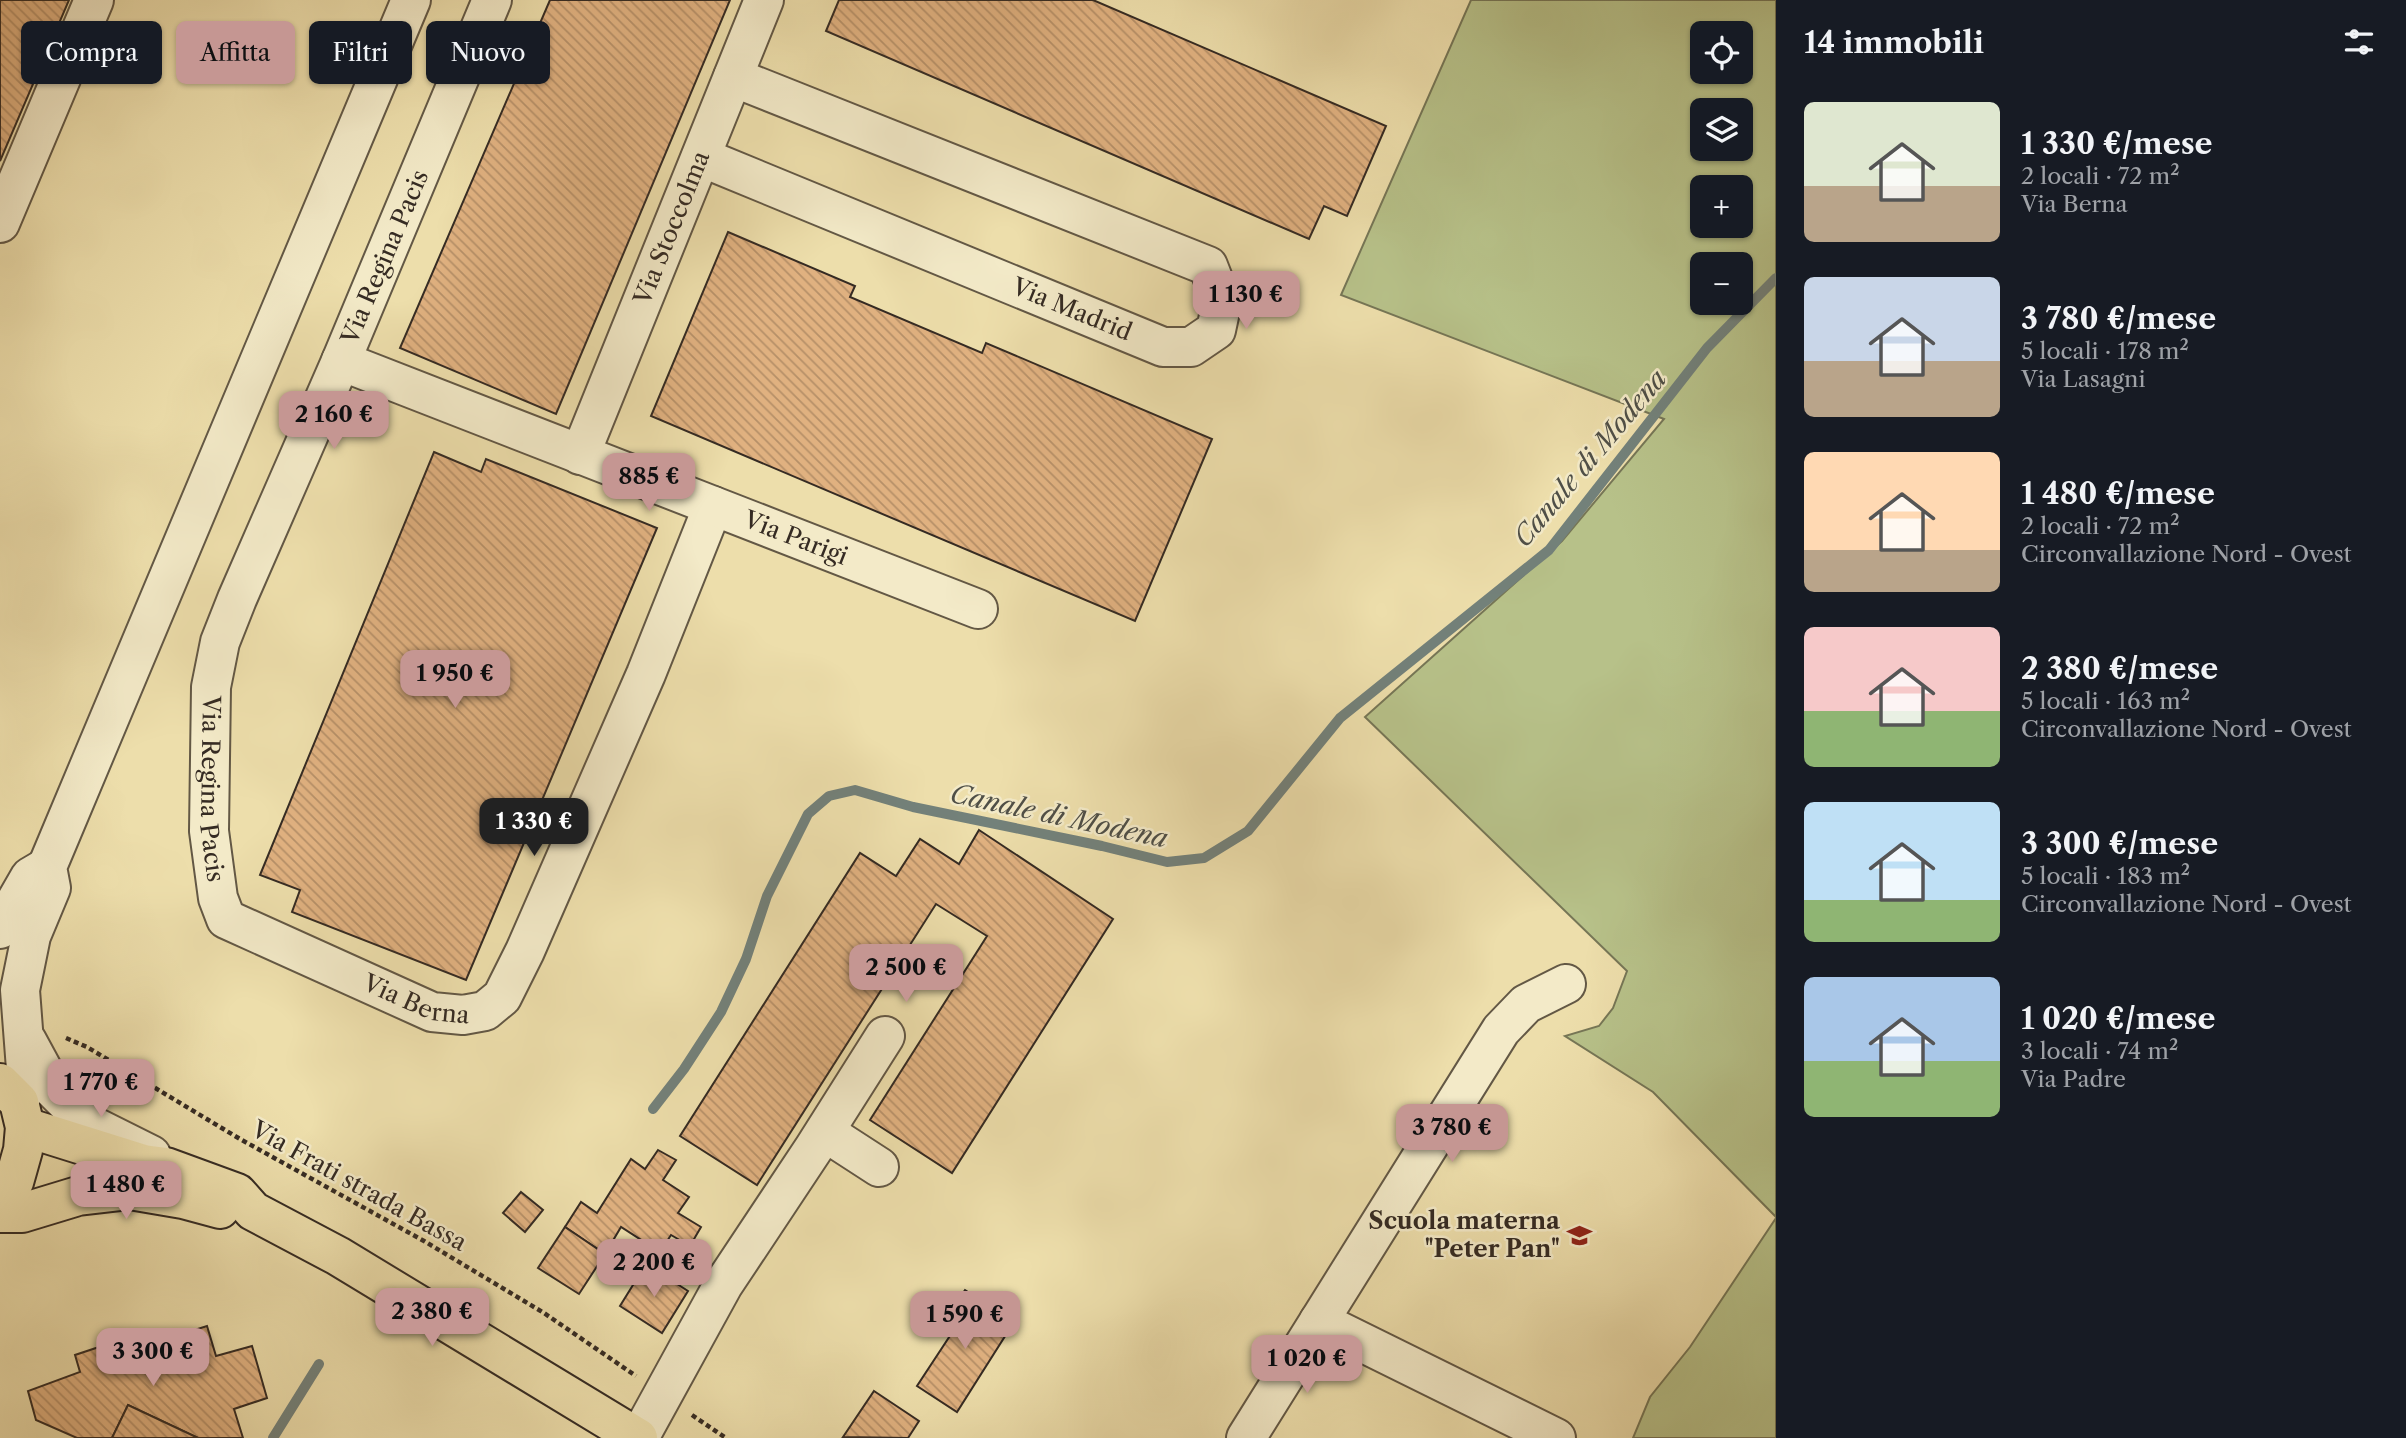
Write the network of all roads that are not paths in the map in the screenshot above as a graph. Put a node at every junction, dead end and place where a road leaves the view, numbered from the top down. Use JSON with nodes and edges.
{"nodes":[{"id":1,"x":94,"y":0,"type":"edge"},
{"id":2,"x":411,"y":0,"type":"edge"},
{"id":3,"x":492,"y":0,"type":"edge"},
{"id":4,"x":764,"y":0,"type":"edge"},
{"id":5,"x":733,"y":77,"type":"junction"},
{"id":6,"x":701,"y":157,"type":"junction"},
{"id":7,"x":0,"y":223,"type":"edge"},
{"id":8,"x":341,"y":361,"type":"junction"},
{"id":9,"x":580,"y":455,"type":"junction"},
{"id":10,"x":713,"y":506,"type":"junction"},
{"id":11,"x":978,"y":609,"type":"dead end"},
{"id":12,"x":47,"y":867,"type":"junction"},
{"id":13,"x":226,"y":919,"type":"joint"},
{"id":14,"x":0,"y":929,"type":"edge"},
{"id":15,"x":1566,"y":984,"type":"dead end"},
{"id":16,"x":22,"y":1027,"type":"junction"},
{"id":17,"x":885,"y":1036,"type":"dead end"},
{"id":18,"x":14,"y":1104,"type":"edge"},
{"id":19,"x":825,"y":1132,"type":"junction"},
{"id":20,"x":166,"y":1167,"type":"junction"},
{"id":21,"x":880,"y":1167,"type":"dead end"},
{"id":22,"x":0,"y":1196,"type":"edge"},
{"id":23,"x":253,"y":1211,"type":"junction"},
{"id":24,"x":0,"y":1213,"type":"edge"},
{"id":25,"x":1319,"y":1321,"type":"junction"},
{"id":26,"x":639,"y":1438,"type":"edge"},
{"id":27,"x":1245,"y":1438,"type":"edge"},
{"id":28,"x":1556,"y":1438,"type":"edge"}],
"edges":[{"from":1,"to":7,"type":"street"},
{"from":2,"to":12,"type":"street"},
{"from":3,"to":8,"type":"street","name":"Via Regina Pacis"},
{"from":4,"to":5,"type":"street","name":"Via Stoccolma"},
{"from":5,"to":6,"type":"street","name":"Via Stoccolma"},
{"from":5,"to":6,"type":"street","name":"Via Madrid"},
{"from":6,"to":9,"type":"street","name":"Via Stoccolma"},
{"from":8,"to":9,"type":"street","name":"Via Parigi"},
{"from":8,"to":13,"type":"street","name":"Via Regina Pacis"},
{"from":9,"to":10,"type":"street","name":"Via Parigi"},
{"from":10,"to":11,"type":"street","name":"Via Parigi"},
{"from":10,"to":13,"type":"street","name":"Via Berna"},
{"from":12,"to":14,"type":"street"},
{"from":12,"to":16,"type":"street"},
{"from":15,"to":25,"type":"street"},
{"from":16,"to":18,"type":"street"},
{"from":16,"to":20,"type":"street"},
{"from":17,"to":19,"type":"street"},
{"from":18,"to":20,"type":"main road"},
{"from":18,"to":22,"type":"main road"},
{"from":19,"to":21,"type":"street"},
{"from":19,"to":26,"type":"street"},
{"from":20,"to":23,"type":"main road"},
{"from":23,"to":24,"type":"main road"},
{"from":23,"to":26,"type":"main road"},
{"from":25,"to":27,"type":"street"},
{"from":25,"to":28,"type":"street"}]}
